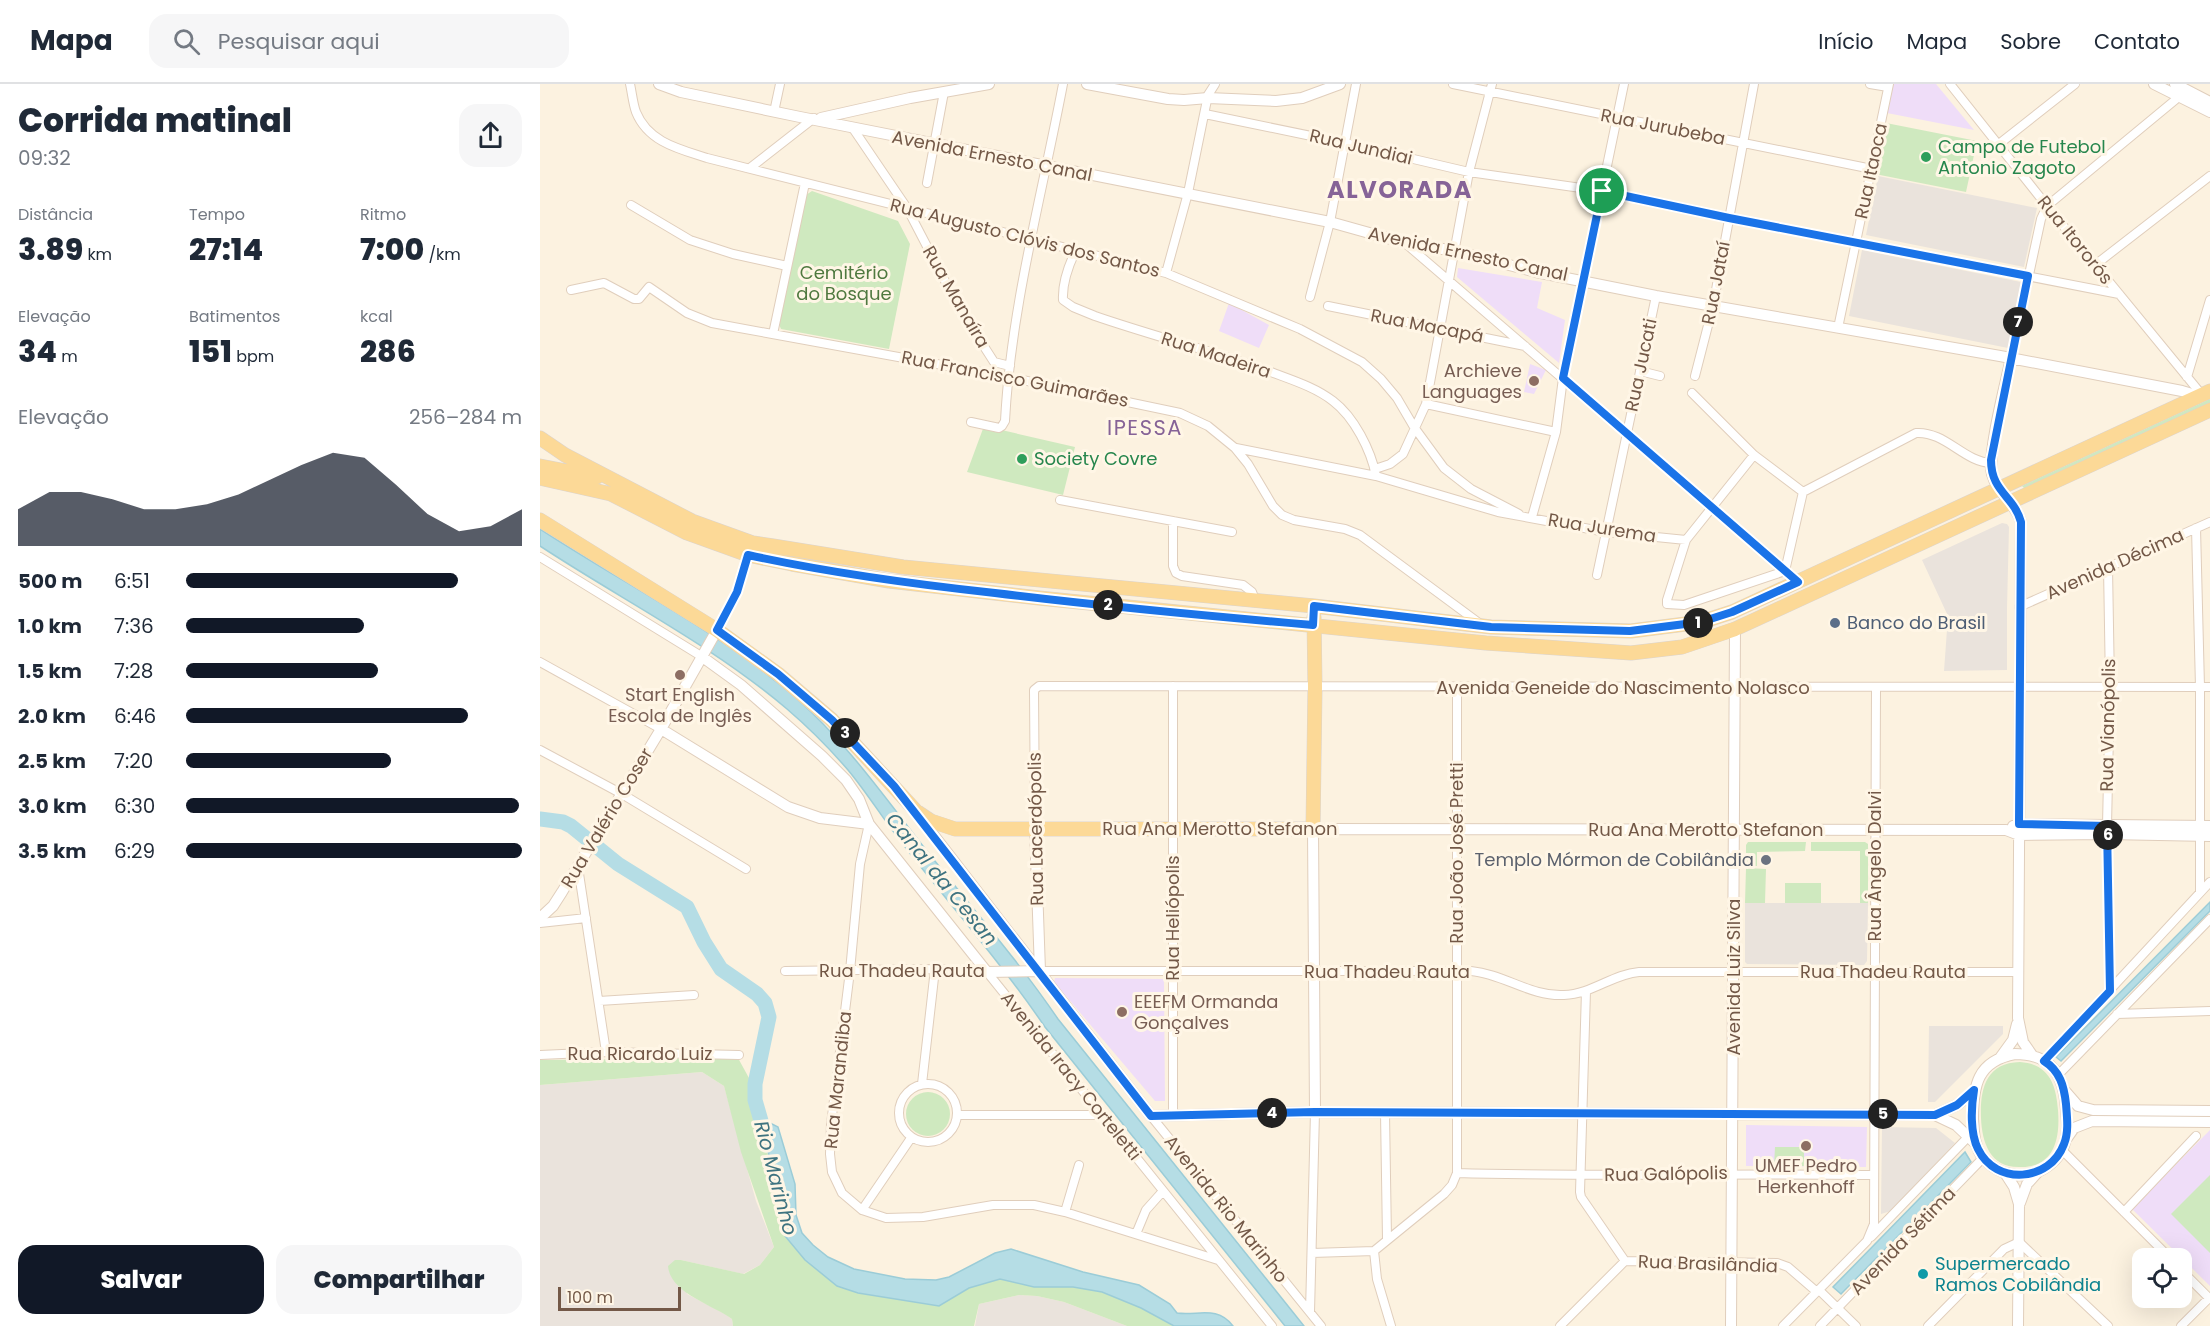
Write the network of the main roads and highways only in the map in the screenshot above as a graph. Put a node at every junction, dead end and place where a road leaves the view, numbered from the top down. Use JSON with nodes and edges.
{"nodes":[{"id":1,"x":2204,"y":394,"type":"edge"},
{"id":2,"x":2210,"y":410,"type":"edge"},
{"id":3,"x":540,"y":438,"type":"edge"},
{"id":4,"x":546,"y":473,"type":"edge"},
{"id":5,"x":623,"y":492,"type":"junction"},
{"id":6,"x":540,"y":520,"type":"edge"},
{"id":7,"x":1314,"y":606,"type":"junction"},
{"id":8,"x":1313,"y":625,"type":"junction"}],
"edges":[{"from":1,"to":7,"type":"main road"},
{"from":2,"to":8,"type":"main road"},
{"from":3,"to":5,"type":"main road"},
{"from":4,"to":5,"type":"main road"},
{"from":5,"to":7,"type":"main road"},
{"from":5,"to":8,"type":"main road"},
{"from":6,"to":8,"type":"main road","name":"Rua Ana Merotto Stefanon"},
{"from":7,"to":8,"type":"main road"}]}
